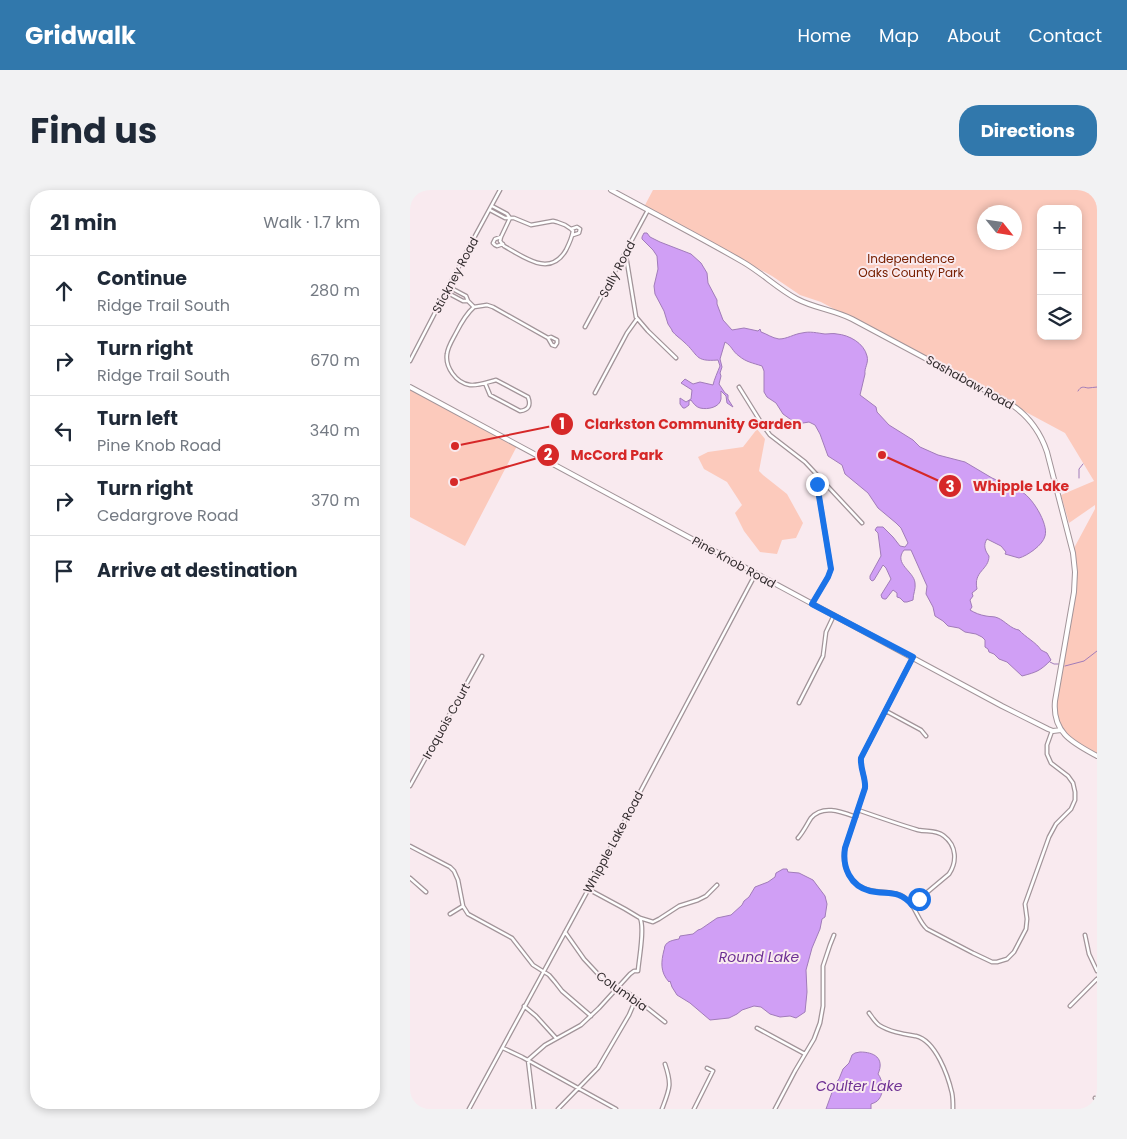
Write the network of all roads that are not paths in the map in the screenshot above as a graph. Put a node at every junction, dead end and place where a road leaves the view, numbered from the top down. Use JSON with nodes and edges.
{"nodes":[{"id":1,"x":500,"y":190,"type":"edge"},
{"id":2,"x":611,"y":190,"type":"edge"},
{"id":3,"x":492,"y":206,"type":"junction"},
{"id":4,"x":490,"y":210,"type":"junction"},
{"id":5,"x":648,"y":210,"type":"junction"},
{"id":6,"x":510,"y":218,"type":"junction"},
{"id":7,"x":571,"y":229,"type":"junction"},
{"id":8,"x":572,"y":236,"type":"junction"},
{"id":9,"x":500,"y":237,"type":"junction"},
{"id":10,"x":503,"y":244,"type":"junction"},
{"id":11,"x":624,"y":256,"type":"junction"},
{"id":12,"x":449,"y":287,"type":"junction"},
{"id":13,"x":446,"y":292,"type":"junction"},
{"id":14,"x":458,"y":292,"type":"junction"},
{"id":15,"x":455,"y":297,"type":"junction"},
{"id":16,"x":468,"y":301,"type":"junction"},
{"id":17,"x":474,"y":307,"type":"junction"},
{"id":18,"x":637,"y":319,"type":"junction"},
{"id":19,"x":585,"y":327,"type":"dead end"},
{"id":20,"x":548,"y":338,"type":"dead end"},
{"id":21,"x":676,"y":358,"type":"dead end"},
{"id":22,"x":410,"y":360,"type":"edge"},
{"id":23,"x":484,"y":383,"type":"junction"},
{"id":24,"x":410,"y":387,"type":"edge"},
{"id":25,"x":739,"y":387,"type":"dead end"},
{"id":26,"x":595,"y":393,"type":"dead end"},
{"id":27,"x":818,"y":476,"type":"junction"},
{"id":28,"x":862,"y":523,"type":"dead end"},
{"id":29,"x":756,"y":574,"type":"junction"},
{"id":30,"x":812,"y":604,"type":"junction"},
{"id":31,"x":834,"y":615,"type":"junction"},
{"id":32,"x":482,"y":656,"type":"dead end"},
{"id":33,"x":913,"y":657,"type":"junction"},
{"id":34,"x":799,"y":703,"type":"dead end"},
{"id":35,"x":886,"y":711,"type":"junction"},
{"id":36,"x":1061,"y":730,"type":"junction"},
{"id":37,"x":1052,"y":731,"type":"junction"},
{"id":38,"x":926,"y":736,"type":"dead end"},
{"id":39,"x":1097,"y":756,"type":"edge"},
{"id":40,"x":410,"y":786,"type":"edge"},
{"id":41,"x":858,"y":810,"type":"junction"},
{"id":42,"x":856,"y":817,"type":"junction"},
{"id":43,"x":798,"y":838,"type":"dead end"},
{"id":44,"x":410,"y":846,"type":"edge"},
{"id":45,"x":410,"y":878,"type":"edge"},
{"id":46,"x":716,"y":885,"type":"dead end"},
{"id":47,"x":588,"y":889,"type":"junction"},
{"id":48,"x":426,"y":892,"type":"dead end"},
{"id":49,"x":912,"y":905,"type":"junction"},
{"id":50,"x":463,"y":906,"type":"junction"},
{"id":51,"x":450,"y":914,"type":"dead end"},
{"id":52,"x":640,"y":918,"type":"junction"},
{"id":53,"x":565,"y":932,"type":"junction"},
{"id":54,"x":834,"y":935,"type":"dead end"},
{"id":55,"x":1085,"y":935,"type":"dead end"},
{"id":56,"x":1097,"y":971,"type":"edge"},
{"id":57,"x":543,"y":972,"type":"junction"},
{"id":58,"x":1097,"y":979,"type":"edge"},
{"id":59,"x":618,"y":987,"type":"junction"},
{"id":60,"x":634,"y":998,"type":"junction"},
{"id":61,"x":524,"y":1006,"type":"junction"},
{"id":62,"x":1070,"y":1006,"type":"dead end"},
{"id":63,"x":869,"y":1013,"type":"dead end"},
{"id":64,"x":591,"y":1016,"type":"junction"},
{"id":65,"x":666,"y":1022,"type":"dead end"},
{"id":66,"x":756,"y":1028,"type":"dead end"},
{"id":67,"x":556,"y":1038,"type":"junction"},
{"id":68,"x":502,"y":1048,"type":"junction"},
{"id":69,"x":805,"y":1054,"type":"junction"},
{"id":70,"x":528,"y":1060,"type":"junction"},
{"id":71,"x":665,"y":1064,"type":"dead end"},
{"id":72,"x":707,"y":1068,"type":"dead end"},
{"id":73,"x":579,"y":1089,"type":"junction"},
{"id":74,"x":469,"y":1109,"type":"edge"},
{"id":75,"x":534,"y":1109,"type":"edge"},
{"id":76,"x":558,"y":1109,"type":"edge"},
{"id":77,"x":616,"y":1109,"type":"edge"},
{"id":78,"x":662,"y":1109,"type":"edge"},
{"id":79,"x":694,"y":1109,"type":"edge"},
{"id":80,"x":775,"y":1109,"type":"edge"},
{"id":81,"x":953,"y":1109,"type":"edge"}],
"edges":[{"from":1,"to":3,"type":"street","name":"Stickney Road"},
{"from":2,"to":5,"type":"main road","name":"Sashabaw Road"},
{"from":3,"to":4,"type":"street","name":"Stickney Road"},
{"from":3,"to":6,"type":"street"},
{"from":4,"to":6,"type":"street"},
{"from":4,"to":12,"type":"street","name":"Stickney Road"},
{"from":5,"to":11,"type":"street","name":"Sally Road"},
{"from":5,"to":36,"type":"main road","name":"Sashabaw Road"},
{"from":6,"to":7,"type":"street"},
{"from":6,"to":9,"type":"street"},
{"from":7,"to":8,"type":"street"},
{"from":7,"to":8,"type":"street"},
{"from":8,"to":10,"type":"street"},
{"from":9,"to":10,"type":"street"},
{"from":9,"to":10,"type":"street"},
{"from":11,"to":18,"type":"street"},
{"from":11,"to":19,"type":"street","name":"Sally Road"},
{"from":12,"to":13,"type":"street","name":"Stickney Road"},
{"from":12,"to":14,"type":"street"},
{"from":13,"to":15,"type":"street"},
{"from":13,"to":22,"type":"street","name":"Stickney Road"},
{"from":14,"to":15,"type":"street"},
{"from":14,"to":16,"type":"street"},
{"from":15,"to":16,"type":"street"},
{"from":16,"to":17,"type":"street"},
{"from":17,"to":20,"type":"street"},
{"from":17,"to":23,"type":"street"},
{"from":18,"to":21,"type":"street"},
{"from":18,"to":26,"type":"street"},
{"from":23,"to":23,"type":"street"},
{"from":24,"to":29,"type":"main road","name":"Pine Knob Road"},
{"from":25,"to":27,"type":"street"},
{"from":27,"to":28,"type":"street"},
{"from":27,"to":30,"type":"street"},
{"from":29,"to":30,"type":"main road","name":"Pine Knob Road"},
{"from":29,"to":47,"type":"street","name":"Whipple Lake Road"},
{"from":30,"to":31,"type":"main road","name":"Pine Knob Road"},
{"from":31,"to":33,"type":"main road","name":"Pine Knob Road"},
{"from":31,"to":34,"type":"street"},
{"from":32,"to":40,"type":"street","name":"Iroquois Court"},
{"from":33,"to":35,"type":"street"},
{"from":33,"to":37,"type":"main road","name":"Pine Knob Road"},
{"from":35,"to":38,"type":"street"},
{"from":35,"to":41,"type":"street"},
{"from":36,"to":37,"type":"main road"},
{"from":36,"to":39,"type":"main road"},
{"from":37,"to":49,"type":"street"},
{"from":41,"to":42,"type":"street"},
{"from":41,"to":49,"type":"street"},
{"from":42,"to":43,"type":"street"},
{"from":42,"to":49,"type":"street"},
{"from":44,"to":50,"type":"street"},
{"from":45,"to":48,"type":"street"},
{"from":46,"to":52,"type":"street"},
{"from":47,"to":52,"type":"street"},
{"from":47,"to":53,"type":"street","name":"Whipple Lake Road"},
{"from":50,"to":51,"type":"street"},
{"from":50,"to":57,"type":"street"},
{"from":52,"to":59,"type":"street"},
{"from":53,"to":57,"type":"street","name":"Whipple Lake Road"},
{"from":53,"to":59,"type":"street","name":"Columbia"},
{"from":54,"to":69,"type":"street"},
{"from":55,"to":56,"type":"street"},
{"from":57,"to":61,"type":"street","name":"Whipple Lake Road"},
{"from":57,"to":64,"type":"street"},
{"from":58,"to":62,"type":"street"},
{"from":59,"to":60,"type":"street","name":"Columbia"},
{"from":59,"to":64,"type":"street"},
{"from":60,"to":65,"type":"street","name":"Columbia"},
{"from":60,"to":73,"type":"street"},
{"from":61,"to":67,"type":"street"},
{"from":61,"to":68,"type":"street","name":"Whipple Lake Road"},
{"from":63,"to":81,"type":"street"},
{"from":64,"to":67,"type":"street"},
{"from":66,"to":69,"type":"street"},
{"from":67,"to":70,"type":"street"},
{"from":68,"to":70,"type":"street"},
{"from":68,"to":74,"type":"street","name":"Whipple Lake Road"},
{"from":69,"to":80,"type":"street"},
{"from":70,"to":73,"type":"street"},
{"from":70,"to":75,"type":"street"},
{"from":71,"to":78,"type":"street"},
{"from":72,"to":79,"type":"street"},
{"from":73,"to":76,"type":"street"},
{"from":73,"to":77,"type":"street"}]}
